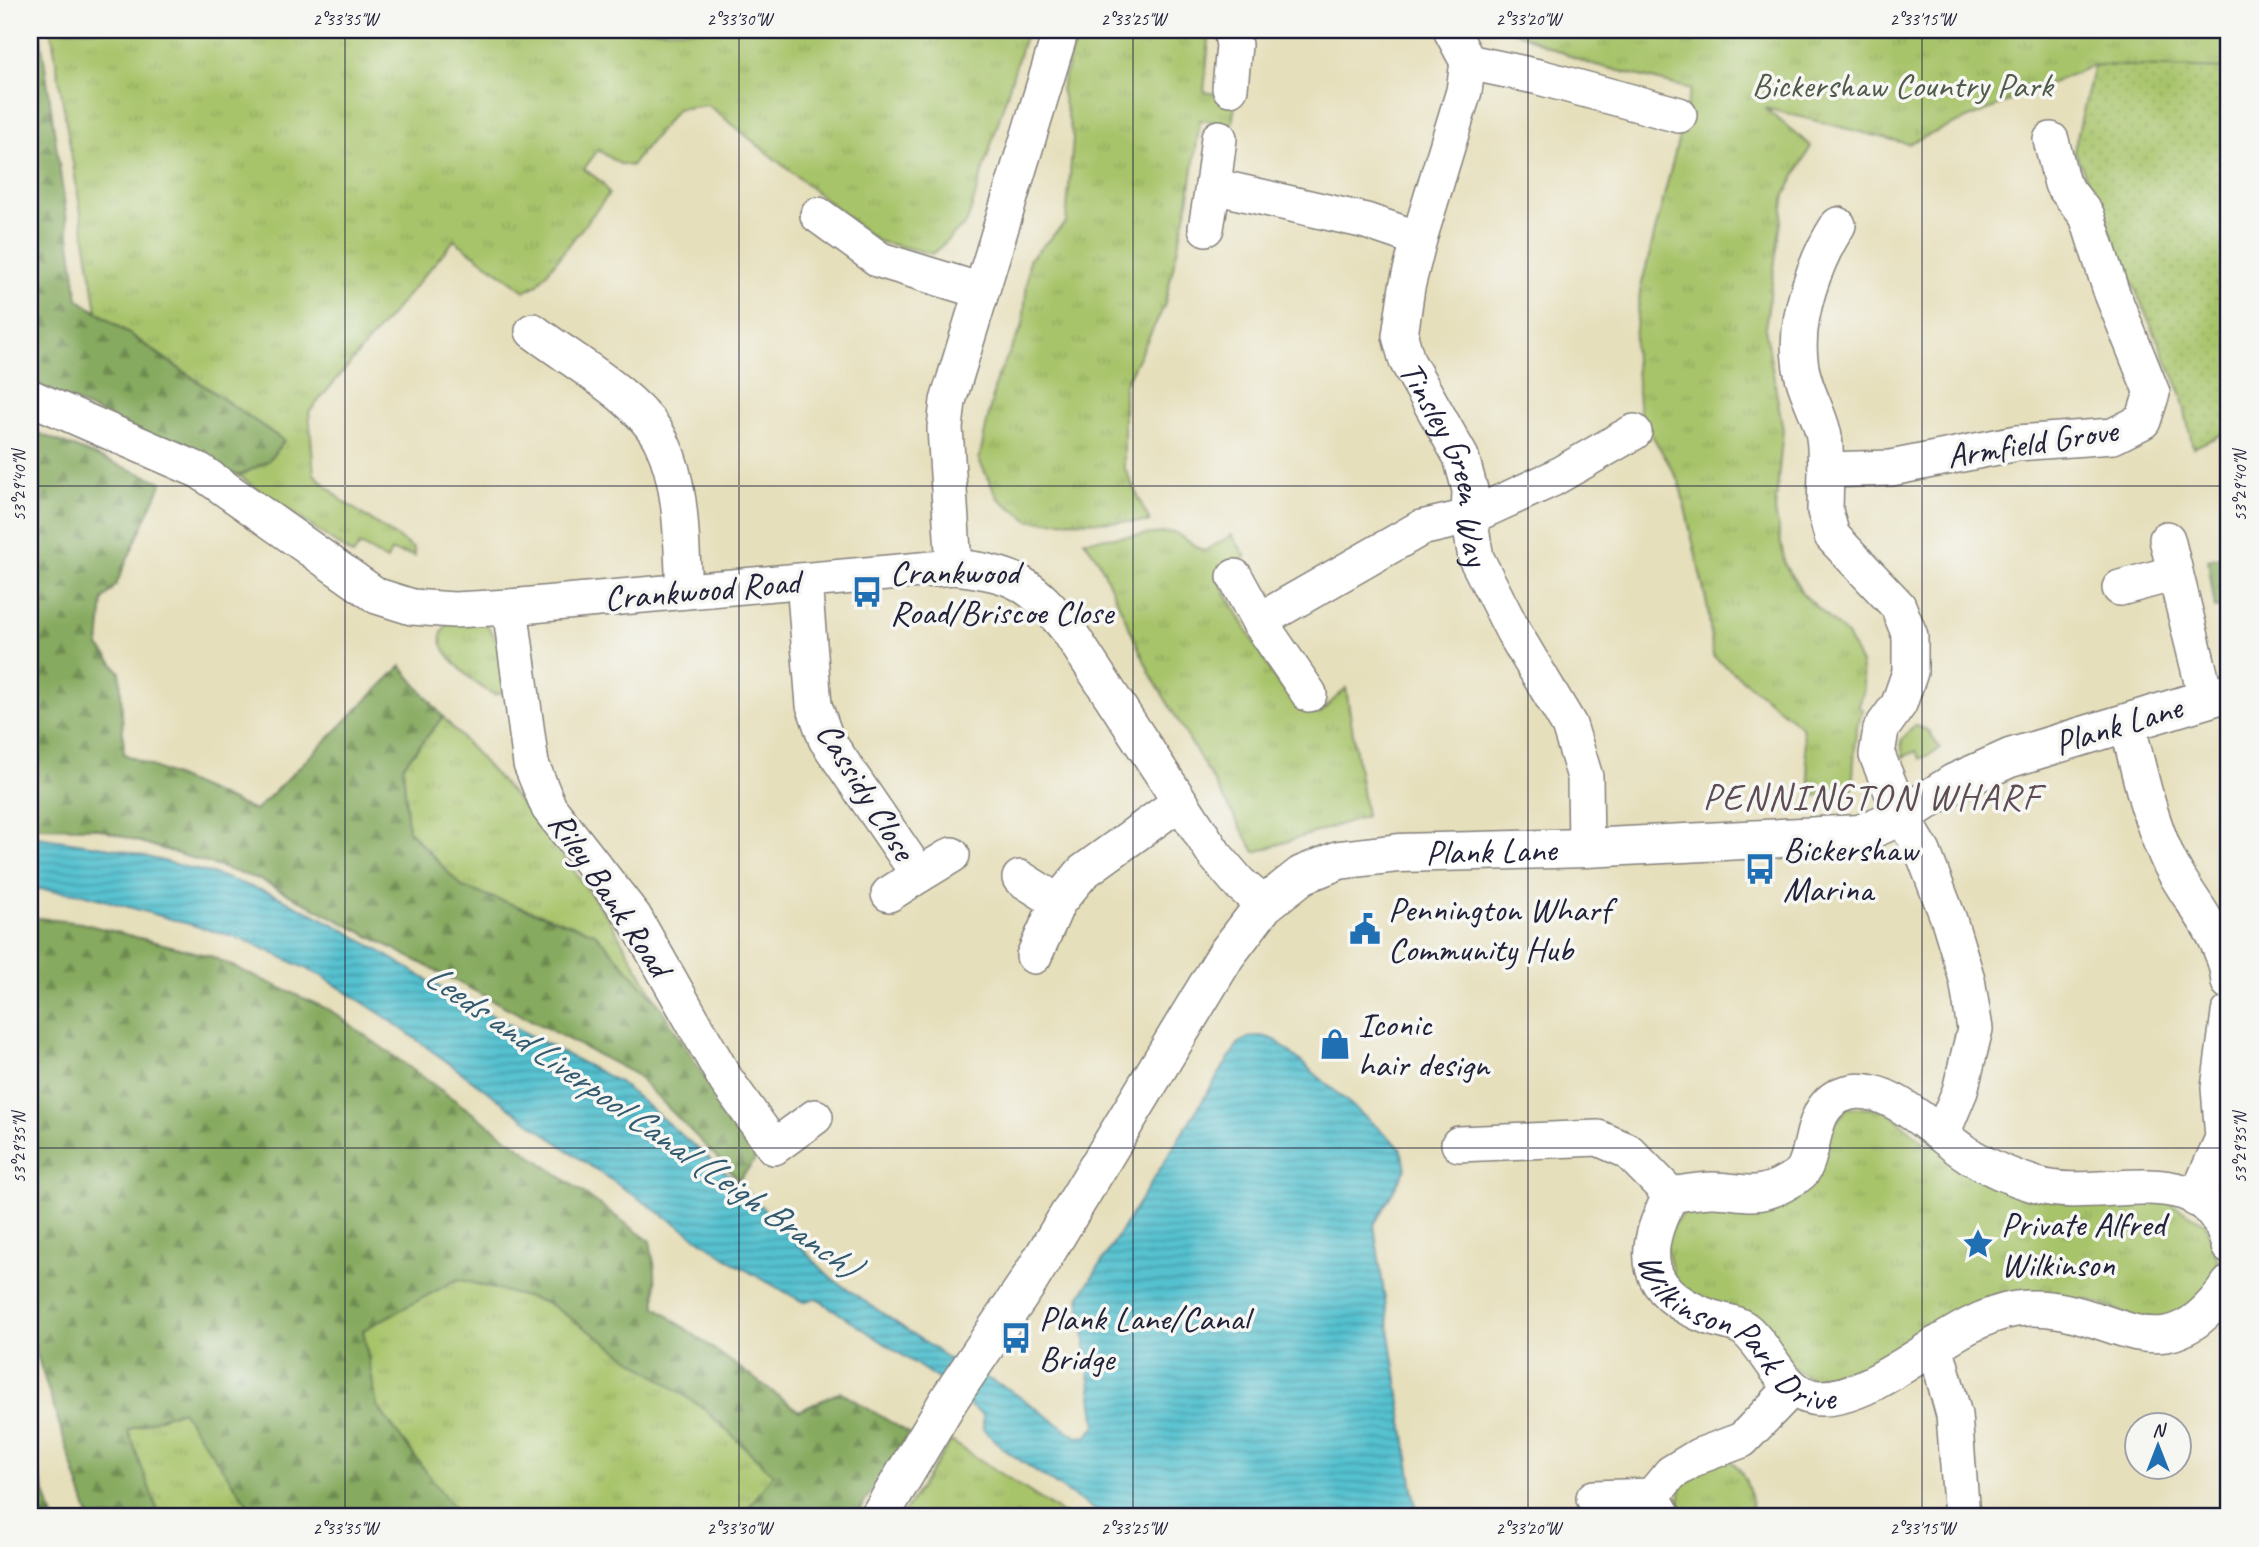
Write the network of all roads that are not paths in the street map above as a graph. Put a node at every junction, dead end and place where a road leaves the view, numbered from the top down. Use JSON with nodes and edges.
{"nodes":[{"id":1,"x":1060,"y":30,"type":"edge"},
{"id":2,"x":1231,"y":30,"type":"edge"},
{"id":3,"x":1451,"y":30,"type":"edge"},
{"id":4,"x":1468,"y":62,"type":"junction"},
{"id":5,"x":1230,"y":88,"type":"dead end"},
{"id":6,"x":1679,"y":115,"type":"dead end"},
{"id":7,"x":1219,"y":138,"type":"dead end"},
{"id":8,"x":2051,"y":140,"type":"dead end"},
{"id":9,"x":1213,"y":186,"type":"junction"},
{"id":10,"x":818,"y":215,"type":"dead end"},
{"id":11,"x":1838,"y":225,"type":"dead end"},
{"id":12,"x":1206,"y":228,"type":"dead end"},
{"id":13,"x":1419,"y":239,"type":"junction"},
{"id":14,"x":981,"y":291,"type":"junction"},
{"id":15,"x":533,"y":331,"type":"dead end"},
{"id":16,"x":30,"y":397,"type":"edge"},
{"id":17,"x":1634,"y":432,"type":"dead end"},
{"id":18,"x":1826,"y":470,"type":"junction"},
{"id":19,"x":1469,"y":517,"type":"junction"},
{"id":20,"x":2167,"y":539,"type":"dead end"},
{"id":21,"x":954,"y":567,"type":"junction"},
{"id":22,"x":2175,"y":573,"type":"junction"},
{"id":23,"x":1235,"y":577,"type":"dead end"},
{"id":24,"x":804,"y":581,"type":"junction"},
{"id":25,"x":2120,"y":588,"type":"dead end"},
{"id":26,"x":684,"y":592,"type":"junction"},
{"id":27,"x":510,"y":607,"type":"junction"},
{"id":28,"x":1259,"y":621,"type":"junction"},
{"id":29,"x":1309,"y":694,"type":"dead end"},
{"id":30,"x":2218,"y":695,"type":"edge"},
{"id":31,"x":2127,"y":722,"type":"junction"},
{"id":32,"x":1180,"y":802,"type":"junction"},
{"id":33,"x":1902,"y":816,"type":"junction"},
{"id":34,"x":1586,"y":848,"type":"junction"},
{"id":35,"x":952,"y":855,"type":"dead end"},
{"id":36,"x":919,"y":875,"type":"junction"},
{"id":37,"x":1020,"y":878,"type":"dead end"},
{"id":38,"x":889,"y":894,"type":"dead end"},
{"id":39,"x":1058,"y":902,"type":"junction"},
{"id":40,"x":1265,"y":905,"type":"junction"},
{"id":41,"x":1034,"y":956,"type":"dead end"},
{"id":42,"x":2229,"y":982,"type":"edge"},
{"id":43,"x":2229,"y":1013,"type":"edge"},
{"id":44,"x":815,"y":1117,"type":"dead end"},
{"id":45,"x":1942,"y":1134,"type":"junction"},
{"id":46,"x":1459,"y":1144,"type":"dead end"},
{"id":47,"x":1671,"y":1195,"type":"junction"},
{"id":48,"x":2196,"y":1199,"type":"junction"},
{"id":49,"x":2229,"y":1246,"type":"edge"},
{"id":50,"x":2229,"y":1283,"type":"edge"},
{"id":51,"x":1935,"y":1345,"type":"junction"},
{"id":52,"x":1791,"y":1389,"type":"junction"},
{"id":53,"x":1594,"y":1499,"type":"dead end"},
{"id":54,"x":1658,"y":1507,"type":"edge"},
{"id":55,"x":878,"y":1517,"type":"edge"},
{"id":56,"x":1962,"y":1517,"type":"edge"}],
"edges":[{"from":1,"to":14,"type":"street"},
{"from":2,"to":5,"type":"street"},
{"from":3,"to":4,"type":"street"},
{"from":4,"to":6,"type":"street"},
{"from":4,"to":13,"type":"street","name":"Tinsley Green Way"},
{"from":7,"to":9,"type":"street"},
{"from":8,"to":18,"type":"street","name":"Armfield Grove"},
{"from":9,"to":12,"type":"street"},
{"from":9,"to":13,"type":"street"},
{"from":10,"to":14,"type":"street"},
{"from":11,"to":18,"type":"street"},
{"from":13,"to":19,"type":"street","name":"Tinsley Green Way"},
{"from":14,"to":21,"type":"street"},
{"from":15,"to":26,"type":"street"},
{"from":16,"to":27,"type":"street","name":"Crankwood Road"},
{"from":17,"to":19,"type":"street"},
{"from":18,"to":33,"type":"street"},
{"from":19,"to":28,"type":"street"},
{"from":19,"to":34,"type":"street","name":"Tinsley Green Way"},
{"from":20,"to":22,"type":"street"},
{"from":21,"to":24,"type":"street","name":"Crankwood Road"},
{"from":21,"to":32,"type":"street","name":"Crankwood Road"},
{"from":22,"to":25,"type":"street"},
{"from":22,"to":30,"type":"street"},
{"from":23,"to":28,"type":"street"},
{"from":24,"to":26,"type":"street","name":"Crankwood Road"},
{"from":24,"to":36,"type":"street","name":"Cassidy Close"},
{"from":26,"to":27,"type":"street","name":"Crankwood Road"},
{"from":27,"to":44,"type":"street","name":"Riley Bank Road"},
{"from":28,"to":29,"type":"street"},
{"from":30,"to":31,"type":"street","name":"Plank Lane"},
{"from":31,"to":33,"type":"street","name":"Plank Lane"},
{"from":31,"to":42,"type":"street"},
{"from":32,"to":39,"type":"street"},
{"from":32,"to":40,"type":"street","name":"Crankwood Road"},
{"from":33,"to":34,"type":"street","name":"Plank Lane"},
{"from":33,"to":45,"type":"street"},
{"from":34,"to":40,"type":"street","name":"Plank Lane"},
{"from":35,"to":36,"type":"street","name":"Cassidy Close"},
{"from":36,"to":38,"type":"street","name":"Cassidy Close"},
{"from":37,"to":39,"type":"street"},
{"from":39,"to":41,"type":"street"},
{"from":40,"to":55,"type":"street","name":"Plank Lane"},
{"from":43,"to":48,"type":"street"},
{"from":45,"to":47,"type":"street","name":"Wilkinson Park Drive"},
{"from":45,"to":48,"type":"street","name":"Wilkinson Park Drive"},
{"from":46,"to":47,"type":"street"},
{"from":47,"to":52,"type":"street","name":"Wilkinson Park Drive"},
{"from":48,"to":49,"type":"street","name":"Wilkinson Park Drive"},
{"from":50,"to":51,"type":"street","name":"Wilkinson Park Drive"},
{"from":51,"to":52,"type":"street","name":"Wilkinson Park Drive"},
{"from":51,"to":56,"type":"street"},
{"from":52,"to":54,"type":"street"},
{"from":53,"to":54,"type":"street"}]}
